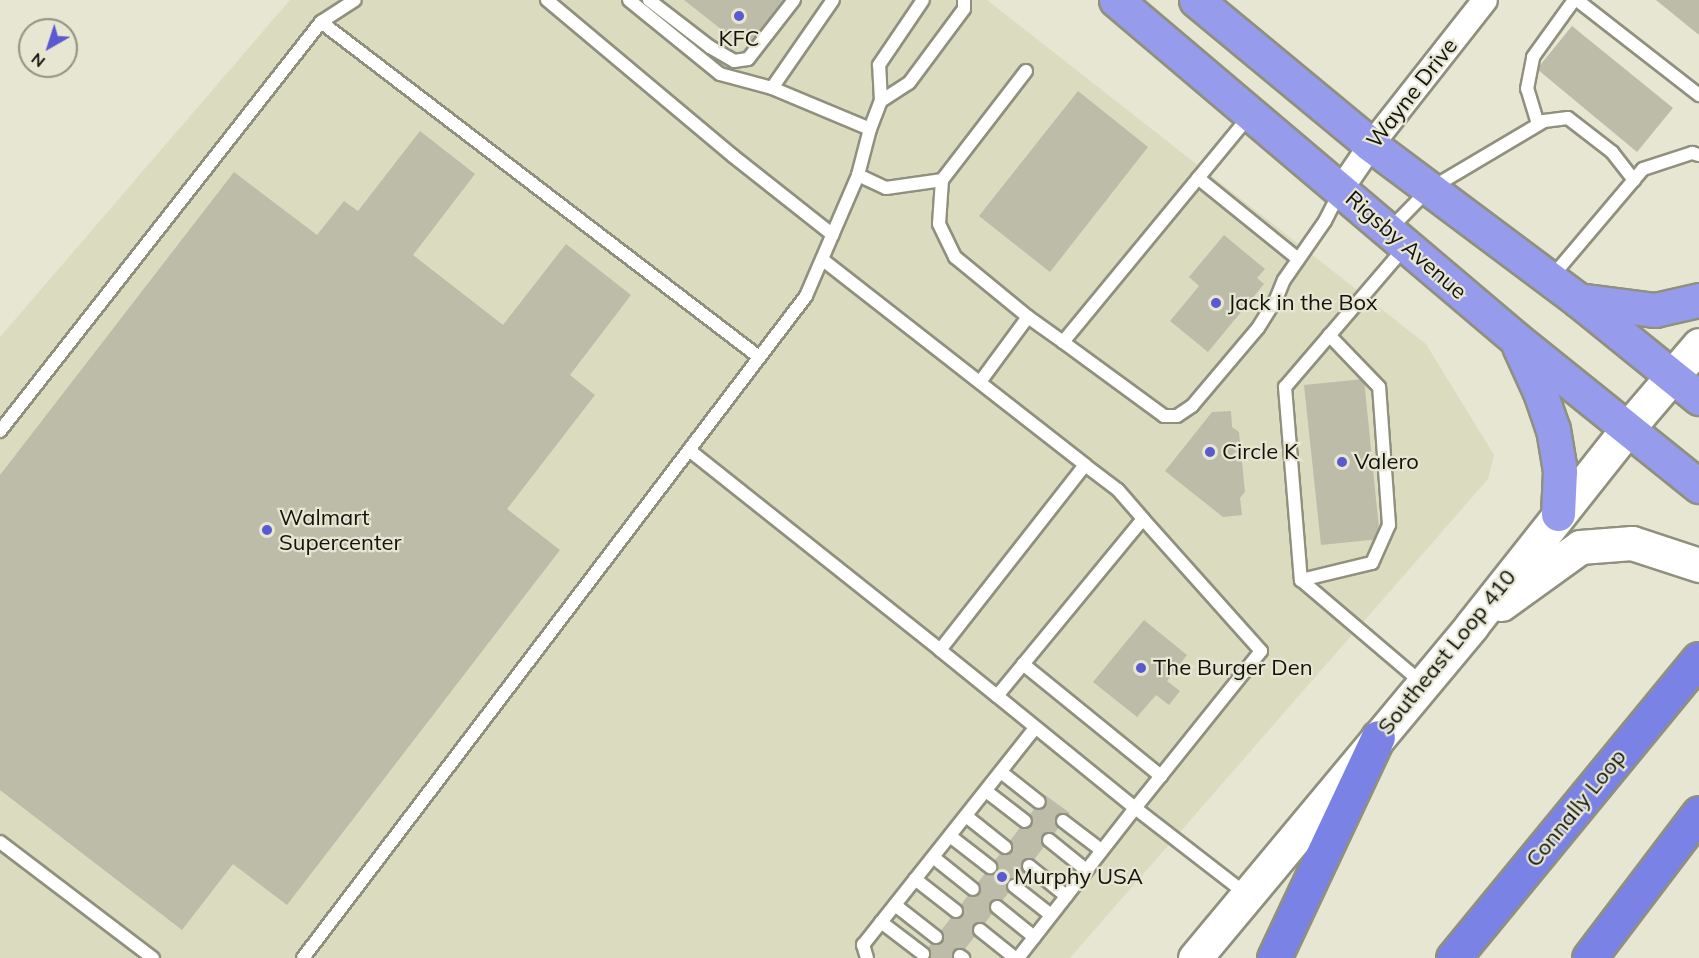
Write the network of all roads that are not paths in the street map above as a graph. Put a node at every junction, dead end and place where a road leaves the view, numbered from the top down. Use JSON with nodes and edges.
{"nodes":[{"id":1,"x":355,"y":0,"type":"edge"},
{"id":2,"x":547,"y":0,"type":"edge"},
{"id":3,"x":632,"y":0,"type":"edge"},
{"id":4,"x":649,"y":0,"type":"edge"},
{"id":5,"x":794,"y":0,"type":"edge"},
{"id":6,"x":833,"y":0,"type":"edge"},
{"id":7,"x":923,"y":0,"type":"edge"},
{"id":8,"x":964,"y":0,"type":"edge"},
{"id":9,"x":1116,"y":0,"type":"edge"},
{"id":10,"x":1197,"y":0,"type":"edge"},
{"id":11,"x":1485,"y":0,"type":"edge"},
{"id":12,"x":1576,"y":0,"type":"edge"},
{"id":13,"x":321,"y":22,"type":"junction"},
{"id":14,"x":1026,"y":71,"type":"dead end"},
{"id":15,"x":772,"y":88,"type":"junction"},
{"id":16,"x":1699,"y":94,"type":"edge"},
{"id":17,"x":881,"y":101,"type":"junction"},
{"id":18,"x":1251,"y":114,"type":"junction"},
{"id":19,"x":1538,"y":124,"type":"junction"},
{"id":20,"x":870,"y":129,"type":"junction"},
{"id":21,"x":1371,"y":145,"type":"junction"},
{"id":22,"x":1699,"y":155,"type":"edge"},
{"id":23,"x":858,"y":175,"type":"junction"},
{"id":24,"x":1198,"y":178,"type":"junction"},
{"id":25,"x":942,"y":180,"type":"junction"},
{"id":26,"x":1634,"y":180,"type":"junction"},
{"id":27,"x":1341,"y":189,"type":"junction"},
{"id":28,"x":1428,"y":190,"type":"junction"},
{"id":29,"x":832,"y":235,"type":"junction"},
{"id":30,"x":1397,"y":238,"type":"junction"},
{"id":31,"x":1298,"y":259,"type":"junction"},
{"id":32,"x":823,"y":260,"type":"junction"},
{"id":33,"x":1549,"y":280,"type":"junction"},
{"id":34,"x":1578,"y":300,"type":"junction"},
{"id":35,"x":1699,"y":300,"type":"edge"},
{"id":36,"x":1028,"y":317,"type":"junction"},
{"id":37,"x":1329,"y":335,"type":"junction"},
{"id":38,"x":1516,"y":339,"type":"junction"},
{"id":39,"x":1063,"y":342,"type":"junction"},
{"id":40,"x":1699,"y":345,"type":"edge"},
{"id":41,"x":759,"y":357,"type":"junction"},
{"id":42,"x":1673,"y":377,"type":"junction"},
{"id":43,"x":980,"y":382,"type":"junction"},
{"id":44,"x":1699,"y":398,"type":"edge"},
{"id":45,"x":1628,"y":428,"type":"junction"},
{"id":46,"x":0,"y":430,"type":"edge"},
{"id":47,"x":689,"y":450,"type":"junction"},
{"id":48,"x":1085,"y":465,"type":"junction"},
{"id":49,"x":1699,"y":486,"type":"edge"},
{"id":50,"x":1558,"y":514,"type":"junction"},
{"id":51,"x":1143,"y":519,"type":"junction"},
{"id":52,"x":1699,"y":565,"type":"edge"},
{"id":53,"x":1301,"y":579,"type":"junction"},
{"id":54,"x":1472,"y":625,"type":"junction"},
{"id":55,"x":940,"y":650,"type":"junction"},
{"id":56,"x":1699,"y":659,"type":"edge"},
{"id":57,"x":1023,"y":664,"type":"junction"},
{"id":58,"x":1422,"y":683,"type":"junction"},
{"id":59,"x":997,"y":696,"type":"junction"},
{"id":60,"x":1035,"y":728,"type":"junction"},
{"id":61,"x":1378,"y":737,"type":"junction"},
{"id":62,"x":1001,"y":772,"type":"junction"},
{"id":63,"x":1161,"y":776,"type":"junction"},
{"id":64,"x":986,"y":791,"type":"junction"},
{"id":65,"x":1040,"y":802,"type":"dead end"},
{"id":66,"x":1135,"y":808,"type":"junction"},
{"id":67,"x":1699,"y":813,"type":"edge"},
{"id":68,"x":966,"y":816,"type":"junction"},
{"id":69,"x":1025,"y":821,"type":"dead end"},
{"id":70,"x":1063,"y":821,"type":"dead end"},
{"id":71,"x":950,"y":836,"type":"junction"},
{"id":72,"x":1049,"y":840,"type":"dead end"},
{"id":73,"x":0,"y":842,"type":"edge"},
{"id":74,"x":1005,"y":847,"type":"dead end"},
{"id":75,"x":1101,"y":850,"type":"junction"},
{"id":76,"x":933,"y":856,"type":"junction"},
{"id":77,"x":1029,"y":866,"type":"dead end"},
{"id":78,"x":990,"y":867,"type":"dead end"},
{"id":79,"x":1086,"y":870,"type":"junction"},
{"id":80,"x":915,"y":879,"type":"junction"},
{"id":81,"x":1014,"y":886,"type":"dead end"},
{"id":82,"x":973,"y":889,"type":"dead end"},
{"id":83,"x":1246,"y":894,"type":"junction"},
{"id":84,"x":1066,"y":896,"type":"junction"},
{"id":85,"x":895,"y":905,"type":"junction"},
{"id":86,"x":997,"y":908,"type":"dead end"},
{"id":87,"x":956,"y":911,"type":"dead end"},
{"id":88,"x":1051,"y":915,"type":"junction"},
{"id":89,"x":881,"y":922,"type":"junction"},
{"id":90,"x":980,"y":930,"type":"dead end"},
{"id":91,"x":936,"y":937,"type":"dead end"},
{"id":92,"x":1034,"y":937,"type":"junction"},
{"id":93,"x":923,"y":954,"type":"dead end"},
{"id":94,"x":153,"y":958,"type":"edge"},
{"id":95,"x":303,"y":958,"type":"edge"},
{"id":96,"x":867,"y":958,"type":"edge"},
{"id":97,"x":1016,"y":958,"type":"edge"},
{"id":98,"x":1195,"y":958,"type":"edge"},
{"id":99,"x":1274,"y":958,"type":"edge"},
{"id":100,"x":1453,"y":958,"type":"edge"},
{"id":101,"x":1589,"y":958,"type":"edge"}],
"edges":[{"from":1,"to":13,"type":"lane"},
{"from":2,"to":29,"type":"lane"},
{"from":3,"to":15,"type":"lane"},
{"from":4,"to":5,"type":"lane"},
{"from":6,"to":15,"type":"lane"},
{"from":7,"to":17,"type":"lane"},
{"from":8,"to":17,"type":"lane"},
{"from":9,"to":18,"type":"highway","name":"Rigsby Avenue"},
{"from":10,"to":21,"type":"highway"},
{"from":11,"to":21,"type":"street","name":"Wayne Drive"},
{"from":12,"to":16,"type":"lane"},
{"from":12,"to":19,"type":"lane"},
{"from":13,"to":41,"type":"lane"},
{"from":13,"to":46,"type":"lane"},
{"from":14,"to":25,"type":"lane"},
{"from":15,"to":20,"type":"lane"},
{"from":17,"to":20,"type":"lane"},
{"from":18,"to":24,"type":"lane"},
{"from":18,"to":27,"type":"highway","name":"Rigsby Avenue"},
{"from":19,"to":26,"type":"lane"},
{"from":19,"to":28,"type":"lane"},
{"from":20,"to":23,"type":"lane"},
{"from":21,"to":27,"type":"street","name":"Wayne Drive"},
{"from":21,"to":28,"type":"highway"},
{"from":22,"to":26,"type":"lane"},
{"from":23,"to":25,"type":"lane"},
{"from":23,"to":29,"type":"lane"},
{"from":24,"to":31,"type":"lane"},
{"from":24,"to":39,"type":"lane"},
{"from":25,"to":36,"type":"lane"},
{"from":26,"to":33,"type":"lane"},
{"from":27,"to":30,"type":"highway","name":"Rigsby Avenue"},
{"from":27,"to":31,"type":"lane"},
{"from":28,"to":30,"type":"lane"},
{"from":28,"to":33,"type":"highway"},
{"from":29,"to":32,"type":"lane"},
{"from":30,"to":37,"type":"lane"},
{"from":30,"to":38,"type":"highway","name":"Rigsby Avenue"},
{"from":31,"to":39,"type":"lane"},
{"from":32,"to":41,"type":"lane"},
{"from":32,"to":43,"type":"lane"},
{"from":33,"to":34,"type":"highway"},
{"from":34,"to":35,"type":"highway"},
{"from":34,"to":42,"type":"highway"},
{"from":36,"to":39,"type":"lane"},
{"from":36,"to":43,"type":"lane"},
{"from":37,"to":53,"type":"lane"},
{"from":37,"to":53,"type":"lane"},
{"from":38,"to":45,"type":"highway","name":"Rigsby Avenue"},
{"from":38,"to":50,"type":"highway"},
{"from":40,"to":42,"type":"main road","name":"Southeast Loop 410"},
{"from":41,"to":47,"type":"lane"},
{"from":42,"to":44,"type":"highway"},
{"from":42,"to":45,"type":"main road","name":"Southeast Loop 410"},
{"from":43,"to":48,"type":"lane"},
{"from":45,"to":49,"type":"highway","name":"Rigsby Avenue"},
{"from":45,"to":50,"type":"main road","name":"Southeast Loop 410"},
{"from":47,"to":55,"type":"lane"},
{"from":47,"to":95,"type":"lane"},
{"from":48,"to":51,"type":"lane"},
{"from":48,"to":55,"type":"lane"},
{"from":50,"to":54,"type":"main road","name":"Southeast Loop 410"},
{"from":51,"to":57,"type":"lane"},
{"from":51,"to":63,"type":"lane"},
{"from":52,"to":54,"type":"main road"},
{"from":53,"to":58,"type":"lane"},
{"from":54,"to":58,"type":"main road","name":"Southeast Loop 410"},
{"from":55,"to":59,"type":"lane"},
{"from":56,"to":100,"type":"highway","name":"Connally Loop"},
{"from":57,"to":59,"type":"lane"},
{"from":57,"to":63,"type":"lane"},
{"from":58,"to":61,"type":"main road","name":"Southeast Loop 410"},
{"from":59,"to":60,"type":"lane"},
{"from":60,"to":62,"type":"lane"},
{"from":60,"to":66,"type":"lane"},
{"from":61,"to":83,"type":"main road","name":"Southeast Loop 410"},
{"from":61,"to":99,"type":"highway"},
{"from":62,"to":64,"type":"lane"},
{"from":62,"to":65,"type":"lane"},
{"from":63,"to":66,"type":"lane"},
{"from":64,"to":68,"type":"lane"},
{"from":64,"to":69,"type":"lane"},
{"from":66,"to":75,"type":"lane"},
{"from":66,"to":83,"type":"lane"},
{"from":67,"to":101,"type":"highway"},
{"from":68,"to":71,"type":"lane"},
{"from":68,"to":74,"type":"lane"},
{"from":70,"to":75,"type":"lane"},
{"from":71,"to":76,"type":"lane"},
{"from":71,"to":78,"type":"lane"},
{"from":72,"to":79,"type":"lane"},
{"from":73,"to":94,"type":"lane"},
{"from":75,"to":79,"type":"lane"},
{"from":76,"to":80,"type":"lane"},
{"from":76,"to":82,"type":"lane"},
{"from":77,"to":84,"type":"lane"},
{"from":79,"to":84,"type":"lane"},
{"from":80,"to":85,"type":"lane"},
{"from":80,"to":87,"type":"lane"},
{"from":81,"to":88,"type":"lane"},
{"from":83,"to":98,"type":"main road","name":"Southeast Loop 410"},
{"from":84,"to":88,"type":"lane"},
{"from":85,"to":89,"type":"lane"},
{"from":85,"to":91,"type":"lane"},
{"from":86,"to":92,"type":"lane"},
{"from":88,"to":92,"type":"lane"},
{"from":89,"to":93,"type":"lane"},
{"from":89,"to":96,"type":"lane"},
{"from":90,"to":97,"type":"lane"},
{"from":92,"to":97,"type":"lane"}]}
